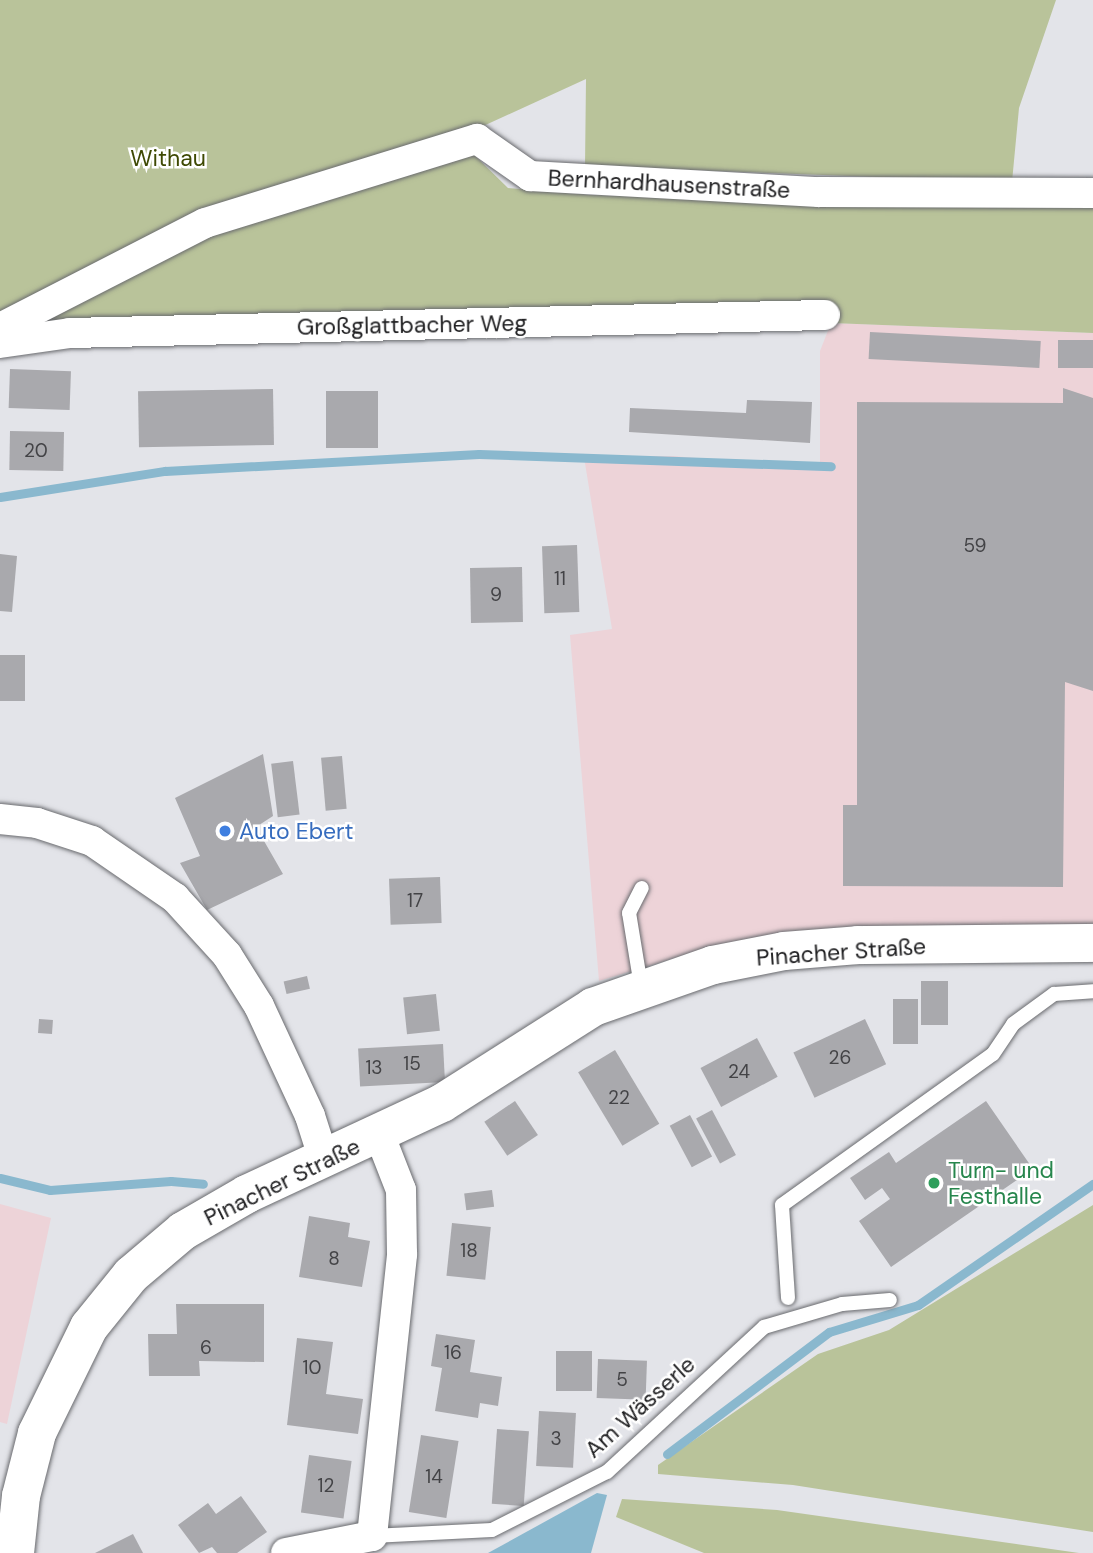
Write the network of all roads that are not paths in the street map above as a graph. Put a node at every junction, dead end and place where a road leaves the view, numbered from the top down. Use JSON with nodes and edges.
{"nodes":[{"id":1,"x":1093,"y":193,"type":"edge"},
{"id":2,"x":825,"y":315,"type":"dead end"},
{"id":3,"x":0,"y":328,"type":"edge"},
{"id":4,"x":0,"y":344,"type":"edge"},
{"id":5,"x":0,"y":819,"type":"edge"},
{"id":6,"x":642,"y":888,"type":"dead end"},
{"id":7,"x":1093,"y":943,"type":"edge"},
{"id":8,"x":641,"y":986,"type":"junction"},
{"id":9,"x":1093,"y":991,"type":"edge"},
{"id":10,"x":380,"y":1136,"type":"junction"},
{"id":11,"x":324,"y":1160,"type":"junction"},
{"id":12,"x":788,"y":1298,"type":"dead end"},
{"id":13,"x":890,"y":1300,"type":"dead end"},
{"id":14,"x":372,"y":1536,"type":"junction"},
{"id":15,"x":15,"y":1553,"type":"edge"},
{"id":16,"x":286,"y":1553,"type":"edge"}],
"edges":[{"from":1,"to":3,"type":"street","name":"Bernhardhausenstraße"},
{"from":2,"to":4,"type":"street","name":"Großglattbacher Weg"},
{"from":5,"to":11,"type":"street"},
{"from":6,"to":8,"type":"lane"},
{"from":7,"to":8,"type":"street","name":"Pinacher Straße"},
{"from":8,"to":10,"type":"street","name":"Pinacher Straße"},
{"from":9,"to":12,"type":"lane"},
{"from":10,"to":11,"type":"street","name":"Pinacher Straße"},
{"from":10,"to":14,"type":"street","name":"Pinacher Straße"},
{"from":11,"to":15,"type":"street","name":"Pinacher Straße"},
{"from":13,"to":14,"type":"lane","name":"Am Wässerle"},
{"from":14,"to":16,"type":"street"}]}
